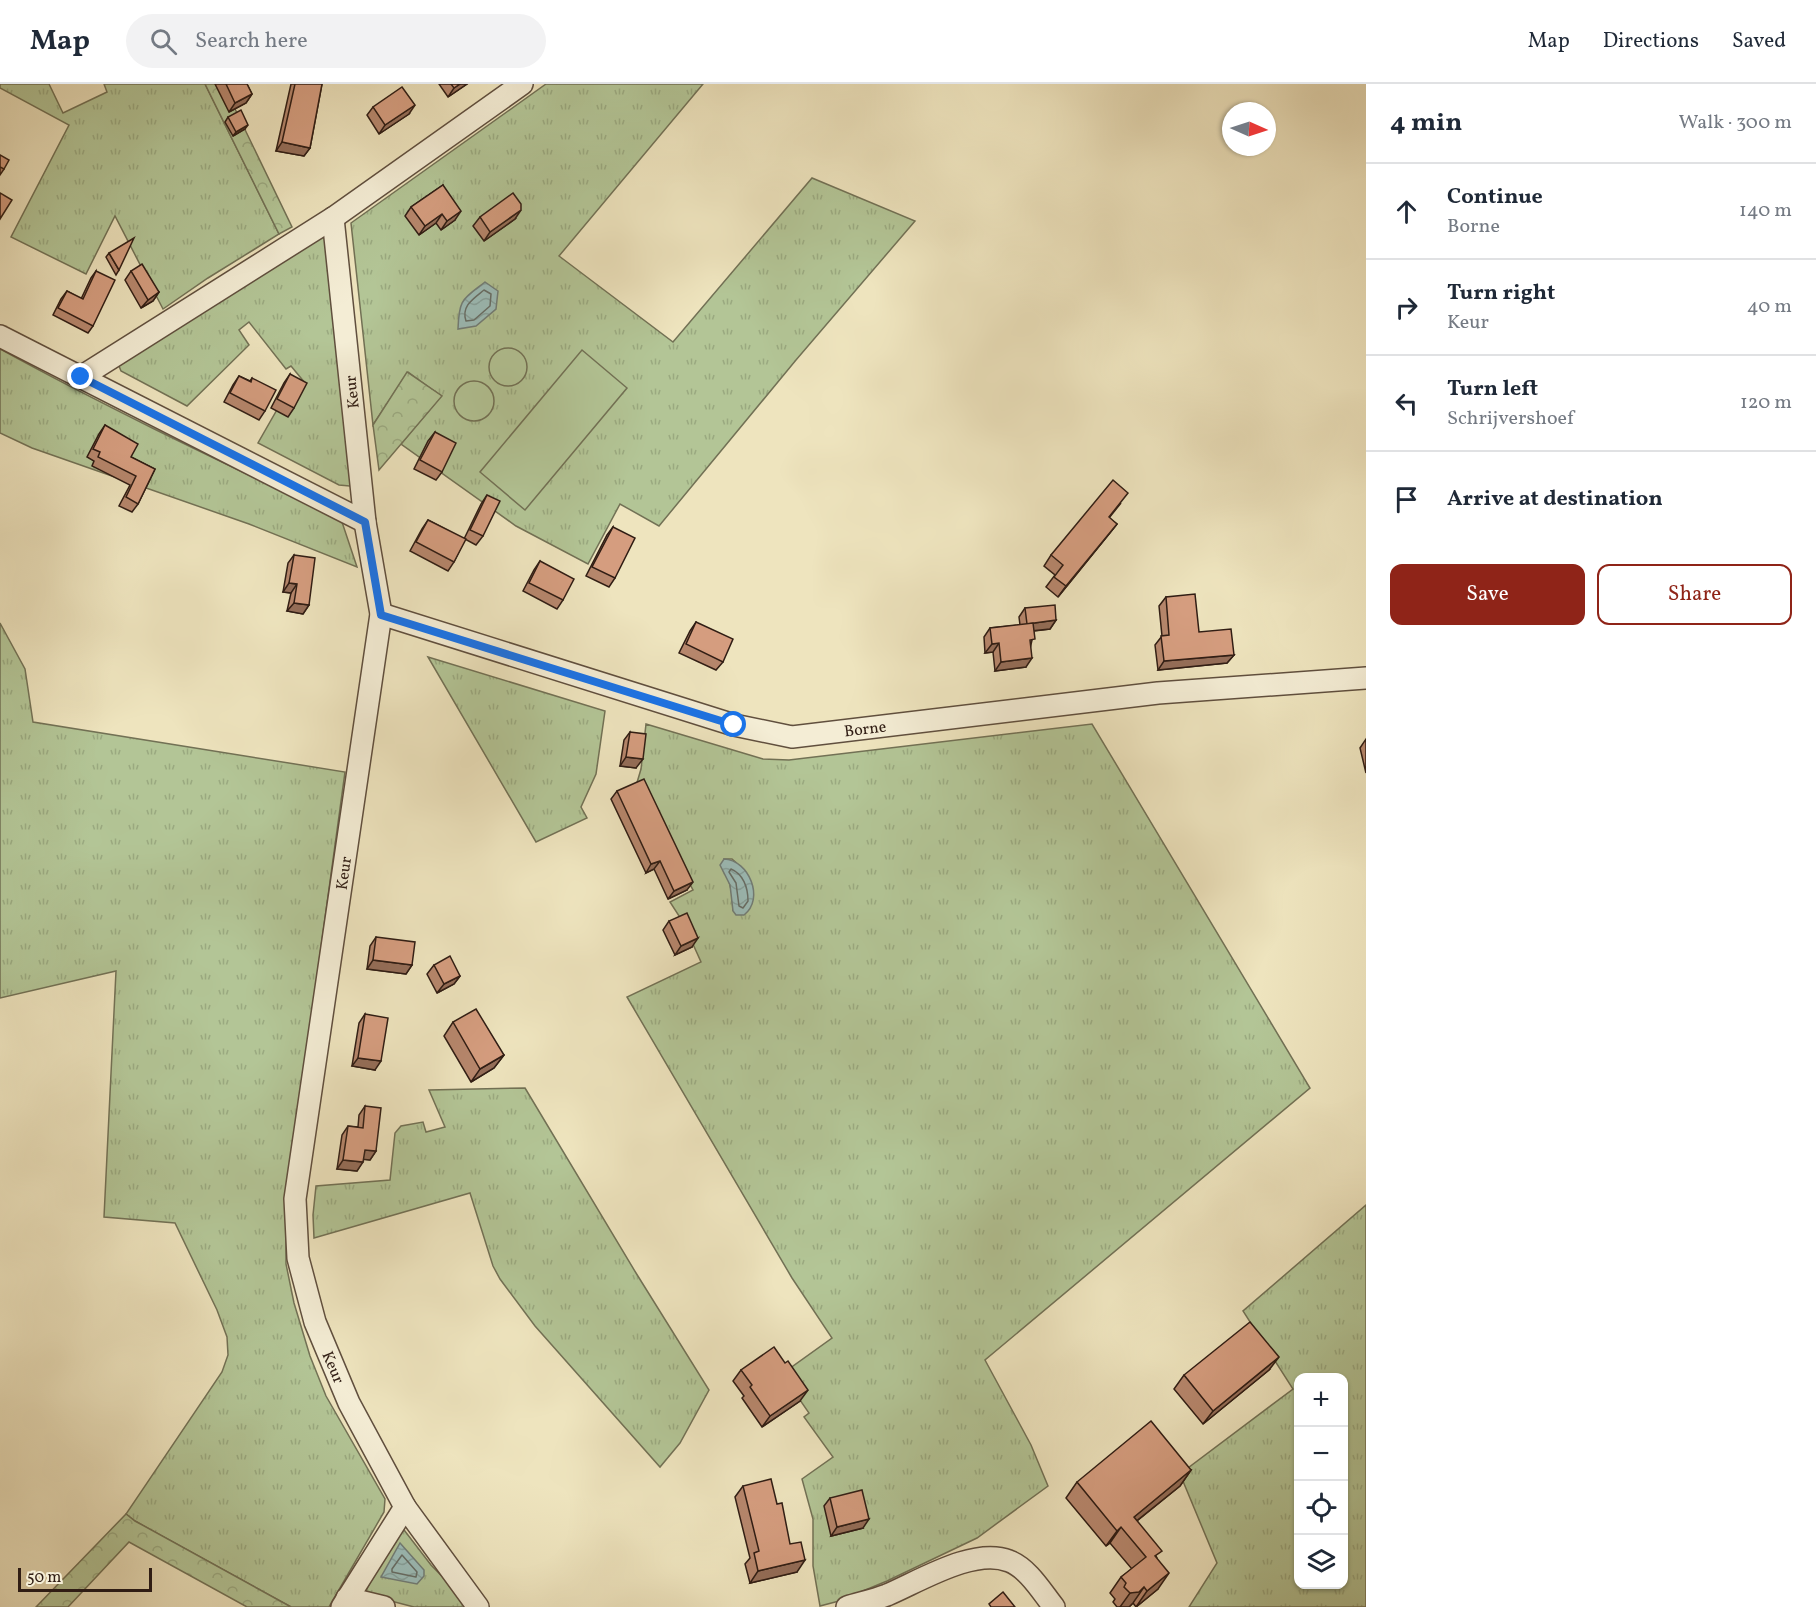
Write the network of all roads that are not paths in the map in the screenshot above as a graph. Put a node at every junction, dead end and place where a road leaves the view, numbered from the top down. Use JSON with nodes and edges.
{"nodes":[{"id":1,"x":522,"y":84,"type":"edge"},
{"id":2,"x":333,"y":218,"type":"junction"},
{"id":3,"x":0,"y":336,"type":"edge"},
{"id":4,"x":81,"y":377,"type":"junction"},
{"id":5,"x":365,"y":522,"type":"junction"},
{"id":6,"x":381,"y":615,"type":"junction"},
{"id":7,"x":1366,"y":678,"type":"edge"},
{"id":8,"x":405,"y":1507,"type":"junction"},
{"id":9,"x":344,"y":1602,"type":"edge"},
{"id":10,"x":384,"y":1607,"type":"edge"},
{"id":11,"x":478,"y":1607,"type":"edge"},
{"id":12,"x":847,"y":1607,"type":"edge"},
{"id":13,"x":1054,"y":1607,"type":"edge"}],
"edges":[{"from":1,"to":2,"type":"street"},
{"from":2,"to":4,"type":"street"},
{"from":2,"to":5,"type":"street","name":"Keur"},
{"from":3,"to":4,"type":"street"},
{"from":4,"to":5,"type":"street"},
{"from":5,"to":6,"type":"street","name":"Keur"},
{"from":6,"to":7,"type":"street","name":"Borne"},
{"from":6,"to":8,"type":"street","name":"Keur"},
{"from":8,"to":9,"type":"street"},
{"from":8,"to":11,"type":"street","name":"Keur"},
{"from":9,"to":10,"type":"street"},
{"from":12,"to":13,"type":"street"}]}
